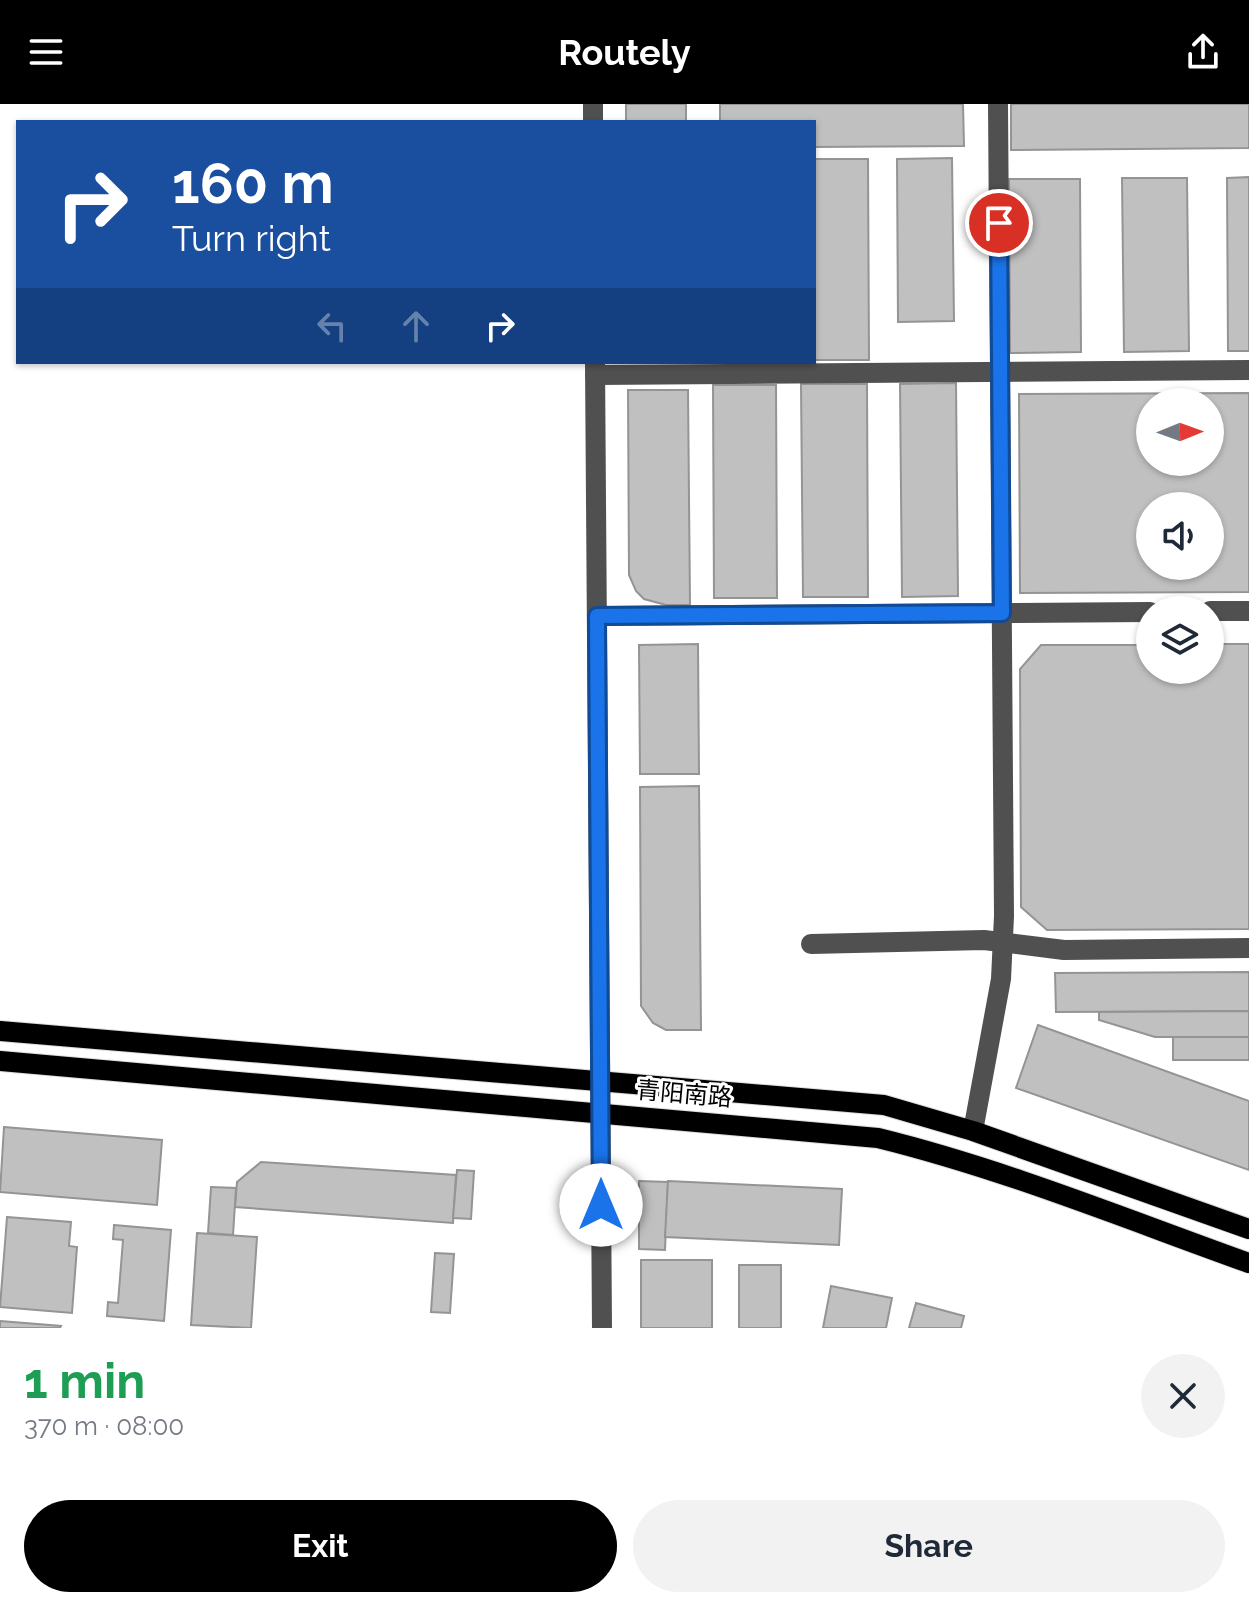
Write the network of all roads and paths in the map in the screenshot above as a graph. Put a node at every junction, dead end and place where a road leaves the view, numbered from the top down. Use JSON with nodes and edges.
{"nodes":[{"id":1,"x":998,"y":104,"type":"edge"},
{"id":2,"x":595,"y":369,"type":"edge"},
{"id":3,"x":1249,"y":370,"type":"edge"},
{"id":4,"x":1000,"y":372,"type":"junction"},
{"id":5,"x":1224,"y":611,"type":"edge"},
{"id":6,"x":1249,"y":611,"type":"edge"},
{"id":7,"x":1136,"y":612,"type":"edge"},
{"id":8,"x":1002,"y":613,"type":"junction"},
{"id":9,"x":597,"y":616,"type":"junction"},
{"id":10,"x":1003,"y":942,"type":"junction"},
{"id":11,"x":811,"y":944,"type":"dead end"},
{"id":12,"x":1249,"y":948,"type":"edge"},
{"id":13,"x":0,"y":1031,"type":"edge"},
{"id":14,"x":0,"y":1061,"type":"edge"},
{"id":15,"x":600,"y":1080,"type":"junction"},
{"id":16,"x":600,"y":1113,"type":"junction"},
{"id":17,"x":973,"y":1131,"type":"junction"},
{"id":18,"x":1249,"y":1229,"type":"edge"},
{"id":19,"x":1249,"y":1263,"type":"edge"},
{"id":20,"x":602,"y":1328,"type":"edge"}],
"edges":[{"from":1,"to":4,"type":"street"},
{"from":2,"to":4,"type":"street"},
{"from":2,"to":9,"type":"street"},
{"from":3,"to":4,"type":"street"},
{"from":4,"to":8,"type":"street"},
{"from":5,"to":6,"type":"street"},
{"from":7,"to":8,"type":"street"},
{"from":8,"to":9,"type":"street"},
{"from":8,"to":10,"type":"street"},
{"from":9,"to":15,"type":"street"},
{"from":10,"to":11,"type":"street"},
{"from":10,"to":12,"type":"street"},
{"from":10,"to":17,"type":"street"},
{"from":13,"to":15,"type":"main road","name":"青阳南路"},
{"from":14,"to":16,"type":"main road","name":"青阳南路"},
{"from":15,"to":16,"type":"street"},
{"from":15,"to":17,"type":"main road","name":"青阳南路"},
{"from":16,"to":19,"type":"main road","name":"青阳南路"},
{"from":16,"to":20,"type":"street"},
{"from":17,"to":18,"type":"main road","name":"青阳南路"}]}
